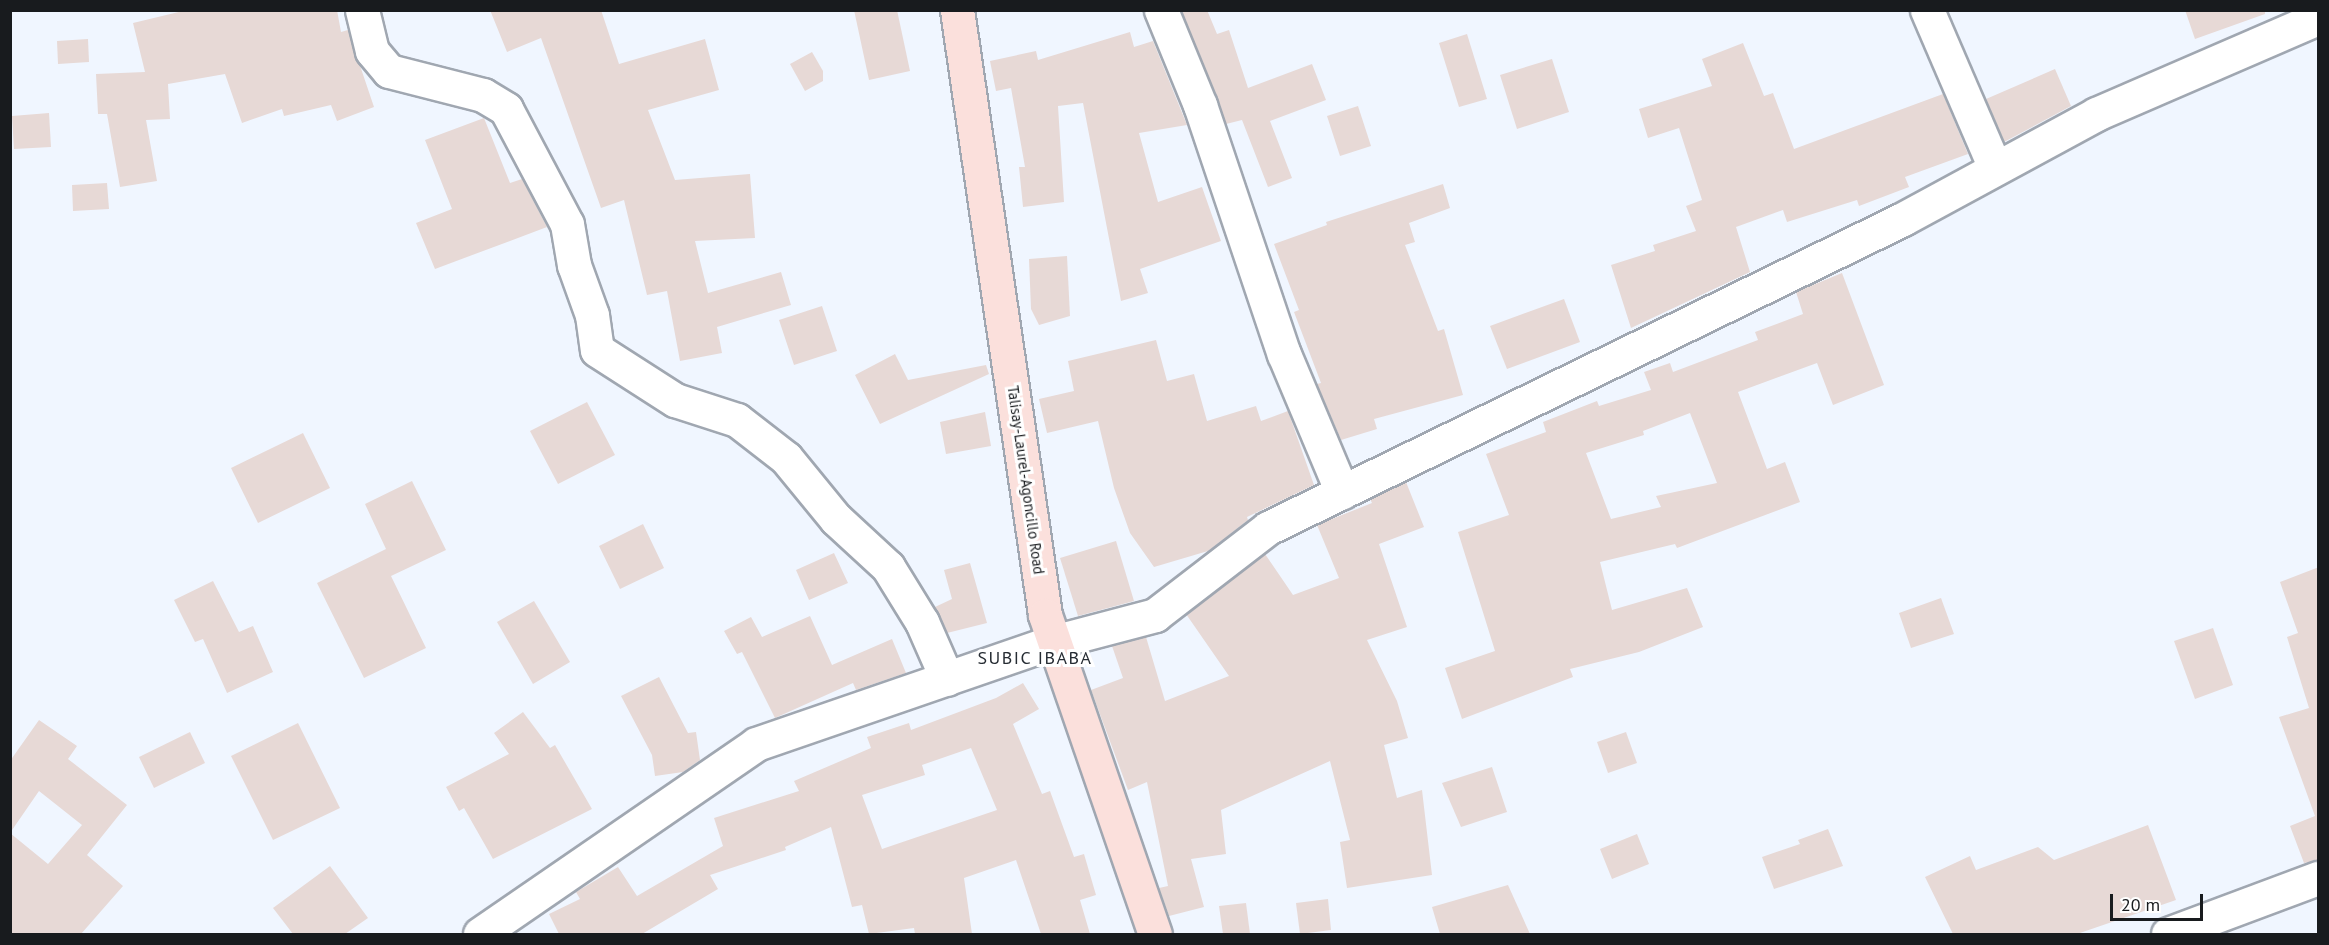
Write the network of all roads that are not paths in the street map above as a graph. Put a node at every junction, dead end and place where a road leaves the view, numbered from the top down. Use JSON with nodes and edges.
{"nodes":[{"id":1,"x":362,"y":10,"type":"edge"},
{"id":2,"x":957,"y":10,"type":"edge"},
{"id":3,"x":1161,"y":10,"type":"edge"},
{"id":4,"x":1927,"y":10,"type":"edge"},
{"id":5,"x":2319,"y":18,"type":"edge"},
{"id":6,"x":1995,"y":168,"type":"junction"},
{"id":7,"x":1342,"y":492,"type":"junction"},
{"id":8,"x":1053,"y":642,"type":"junction"},
{"id":9,"x":947,"y":679,"type":"junction"},
{"id":10,"x":2319,"y":878,"type":"edge"},
{"id":11,"x":480,"y":934,"type":"edge"},
{"id":12,"x":1155,"y":934,"type":"edge"},
{"id":13,"x":2168,"y":934,"type":"edge"}],
"edges":[{"from":1,"to":9,"type":"street"},
{"from":2,"to":8,"type":"main road","name":"Talisay-Laurel-Agoncillo Road"},
{"from":3,"to":7,"type":"street"},
{"from":4,"to":6,"type":"street"},
{"from":5,"to":6,"type":"street"},
{"from":6,"to":7,"type":"street"},
{"from":7,"to":8,"type":"street"},
{"from":8,"to":9,"type":"street"},
{"from":8,"to":12,"type":"main road","name":"Talisay-Laurel-Agoncillo Road"},
{"from":9,"to":11,"type":"street"},
{"from":10,"to":13,"type":"street"}]}
